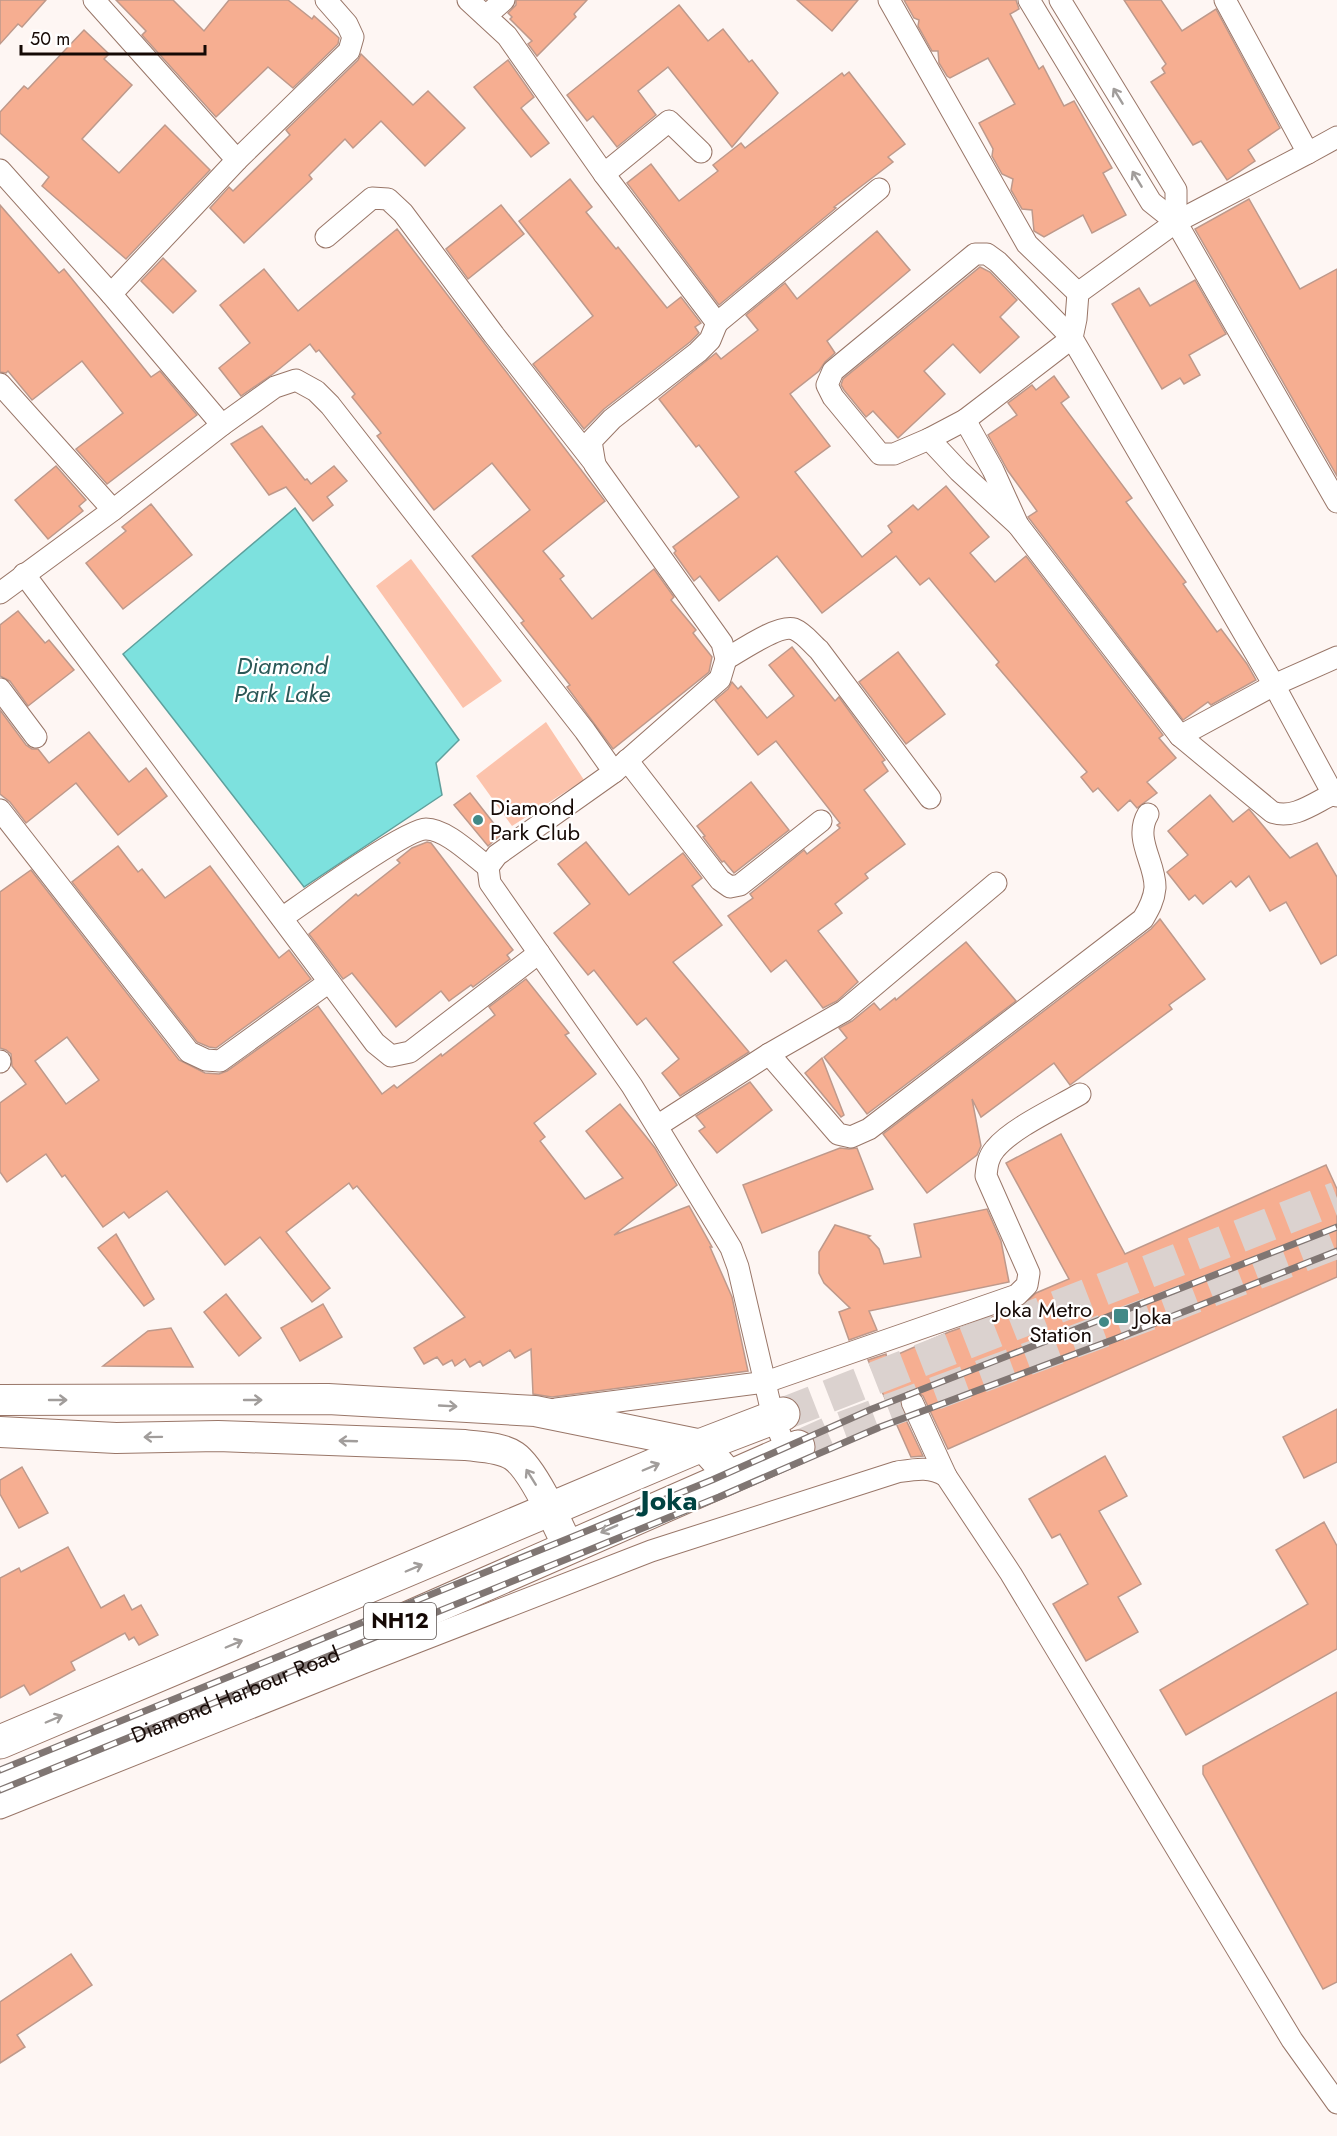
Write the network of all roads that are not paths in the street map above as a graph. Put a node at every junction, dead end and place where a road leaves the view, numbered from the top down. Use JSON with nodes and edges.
{"nodes":[{"id":1,"x":94,"y":0,"type":"edge"},
{"id":2,"x":326,"y":0,"type":"edge"},
{"id":3,"x":468,"y":0,"type":"edge"},
{"id":4,"x":504,"y":0,"type":"edge"},
{"id":5,"x":889,"y":0,"type":"edge"},
{"id":6,"x":1029,"y":0,"type":"edge"},
{"id":7,"x":1060,"y":0,"type":"edge"},
{"id":8,"x":1225,"y":0,"type":"edge"},
{"id":9,"x":486,"y":16,"type":"junction"},
{"id":10,"x":1337,"y":137,"type":"edge"},
{"id":11,"x":701,"y":152,"type":"dead end"},
{"id":12,"x":1308,"y":153,"type":"junction"},
{"id":13,"x":237,"y":160,"type":"junction"},
{"id":14,"x":0,"y":170,"type":"edge"},
{"id":15,"x":604,"y":174,"type":"junction"},
{"id":16,"x":879,"y":189,"type":"dead end"},
{"id":17,"x":1176,"y":222,"type":"junction"},
{"id":18,"x":326,"y":237,"type":"dead end"},
{"id":19,"x":1078,"y":293,"type":"junction"},
{"id":20,"x":111,"y":294,"type":"junction"},
{"id":21,"x":717,"y":323,"type":"junction"},
{"id":22,"x":1072,"y":338,"type":"junction"},
{"id":23,"x":0,"y":384,"type":"edge"},
{"id":24,"x":965,"y":420,"type":"junction"},
{"id":25,"x":222,"y":425,"type":"junction"},
{"id":26,"x":929,"y":438,"type":"junction"},
{"id":27,"x":595,"y":465,"type":"junction"},
{"id":28,"x":1337,"y":502,"type":"edge"},
{"id":29,"x":113,"y":510,"type":"junction"},
{"id":30,"x":1018,"y":525,"type":"junction"},
{"id":31,"x":24,"y":574,"type":"junction"},
{"id":32,"x":0,"y":593,"type":"edge"},
{"id":33,"x":1337,"y":657,"type":"edge"},
{"id":34,"x":726,"y":659,"type":"junction"},
{"id":35,"x":1274,"y":685,"type":"junction"},
{"id":36,"x":0,"y":689,"type":"edge"},
{"id":37,"x":1180,"y":736,"type":"junction"},
{"id":38,"x":36,"y":737,"type":"dead end"},
{"id":39,"x":620,"y":766,"type":"junction"},
{"id":40,"x":1335,"y":795,"type":"edge"},
{"id":41,"x":930,"y":798,"type":"dead end"},
{"id":42,"x":0,"y":810,"type":"edge"},
{"id":43,"x":1148,"y":814,"type":"dead end"},
{"id":44,"x":821,"y":821,"type":"dead end"},
{"id":45,"x":488,"y":867,"type":"junction"},
{"id":46,"x":996,"y":883,"type":"dead end"},
{"id":47,"x":282,"y":918,"type":"junction"},
{"id":48,"x":539,"y":954,"type":"junction"},
{"id":49,"x":329,"y":982,"type":"junction"},
{"id":50,"x":769,"y":1054,"type":"junction"},
{"id":51,"x":1080,"y":1095,"type":"dead end"},
{"id":52,"x":657,"y":1126,"type":"junction"},
{"id":53,"x":766,"y":1382,"type":"junction"},
{"id":54,"x":0,"y":1400,"type":"edge"},
{"id":55,"x":912,"y":1402,"type":"dead end"},
{"id":56,"x":535,"y":1411,"type":"junction"},
{"id":57,"x":778,"y":1415,"type":"junction"},
{"id":58,"x":0,"y":1432,"type":"edge"},
{"id":59,"x":702,"y":1445,"type":"junction"},
{"id":60,"x":792,"y":1449,"type":"joint"},
{"id":61,"x":730,"y":1476,"type":"junction"},
{"id":62,"x":946,"y":1476,"type":"junction"},
{"id":63,"x":551,"y":1510,"type":"junction"},
{"id":64,"x":568,"y":1547,"type":"junction"},
{"id":65,"x":0,"y":1742,"type":"edge"},
{"id":66,"x":0,"y":1788,"type":"edge"},
{"id":67,"x":0,"y":1808,"type":"edge"},
{"id":68,"x":1337,"y":2103,"type":"edge"}],
"edges":[{"from":1,"to":13,"type":"street"},
{"from":2,"to":13,"type":"street"},
{"from":3,"to":9,"type":"street"},
{"from":4,"to":9,"type":"street"},
{"from":5,"to":19,"type":"street"},
{"from":17,"to":6,"type":"street","one_way":true},
{"from":17,"to":7,"type":"street","one_way":true},
{"from":8,"to":12,"type":"street"},
{"from":9,"to":15,"type":"street"},
{"from":10,"to":12,"type":"street"},
{"from":11,"to":15,"type":"street"},
{"from":12,"to":17,"type":"street"},
{"from":13,"to":20,"type":"street"},
{"from":14,"to":20,"type":"street"},
{"from":15,"to":21,"type":"street"},
{"from":16,"to":21,"type":"street"},
{"from":17,"to":19,"type":"street"},
{"from":17,"to":28,"type":"street"},
{"from":18,"to":27,"type":"street"},
{"from":19,"to":22,"type":"street"},
{"from":20,"to":25,"type":"street"},
{"from":21,"to":27,"type":"street"},
{"from":22,"to":24,"type":"street"},
{"from":22,"to":26,"type":"street"},
{"from":22,"to":35,"type":"street"},
{"from":23,"to":29,"type":"street"},
{"from":24,"to":26,"type":"street"},
{"from":24,"to":30,"type":"street"},
{"from":25,"to":29,"type":"street"},
{"from":25,"to":39,"type":"street"},
{"from":26,"to":30,"type":"street"},
{"from":27,"to":34,"type":"street"},
{"from":29,"to":31,"type":"street"},
{"from":30,"to":37,"type":"street"},
{"from":31,"to":32,"type":"street"},
{"from":31,"to":47,"type":"street"},
{"from":33,"to":35,"type":"street"},
{"from":34,"to":39,"type":"street"},
{"from":34,"to":41,"type":"street"},
{"from":35,"to":37,"type":"street"},
{"from":35,"to":40,"type":"street"},
{"from":36,"to":38,"type":"street"},
{"from":37,"to":40,"type":"street"},
{"from":39,"to":44,"type":"street"},
{"from":39,"to":45,"type":"street"},
{"from":42,"to":49,"type":"street"},
{"from":43,"to":50,"type":"street"},
{"from":45,"to":47,"type":"street"},
{"from":45,"to":48,"type":"street"},
{"from":46,"to":50,"type":"street"},
{"from":47,"to":49,"type":"street"},
{"from":48,"to":49,"type":"street"},
{"from":48,"to":52,"type":"street"},
{"from":50,"to":52,"type":"street"},
{"from":51,"to":53,"type":"street"},
{"from":52,"to":53,"type":"street"},
{"from":53,"to":56,"type":"street"},
{"from":53,"to":57,"type":"street"},
{"from":54,"to":56,"type":"main road","one_way":true},
{"from":55,"to":62,"type":"street"},
{"from":56,"to":59,"type":"main road"},
{"from":57,"to":59,"type":"highway","name":"Diamond Harbour Road","number":"NH12"},
{"from":57,"to":60,"type":"street"},
{"from":63,"to":58,"type":"main road","one_way":true},
{"from":59,"to":61,"type":"main road"},
{"from":63,"to":59,"type":"highway","name":"Diamond Harbour Road","number":"NH12","one_way":true},
{"from":60,"to":61,"type":"highway","name":"Diamond Harbour Road","number":"NH12"},
{"from":61,"to":64,"type":"highway","name":"Diamond Harbour Road","number":"NH12","one_way":true},
{"from":62,"to":67,"type":"street"},
{"from":62,"to":68,"type":"street"},
{"from":63,"to":64,"type":"main road"},
{"from":65,"to":63,"type":"highway","name":"Diamond Harbour Road","number":"NH12","one_way":true},
{"from":64,"to":66,"type":"highway","name":"Diamond Harbour Road","number":"NH12"}]}
